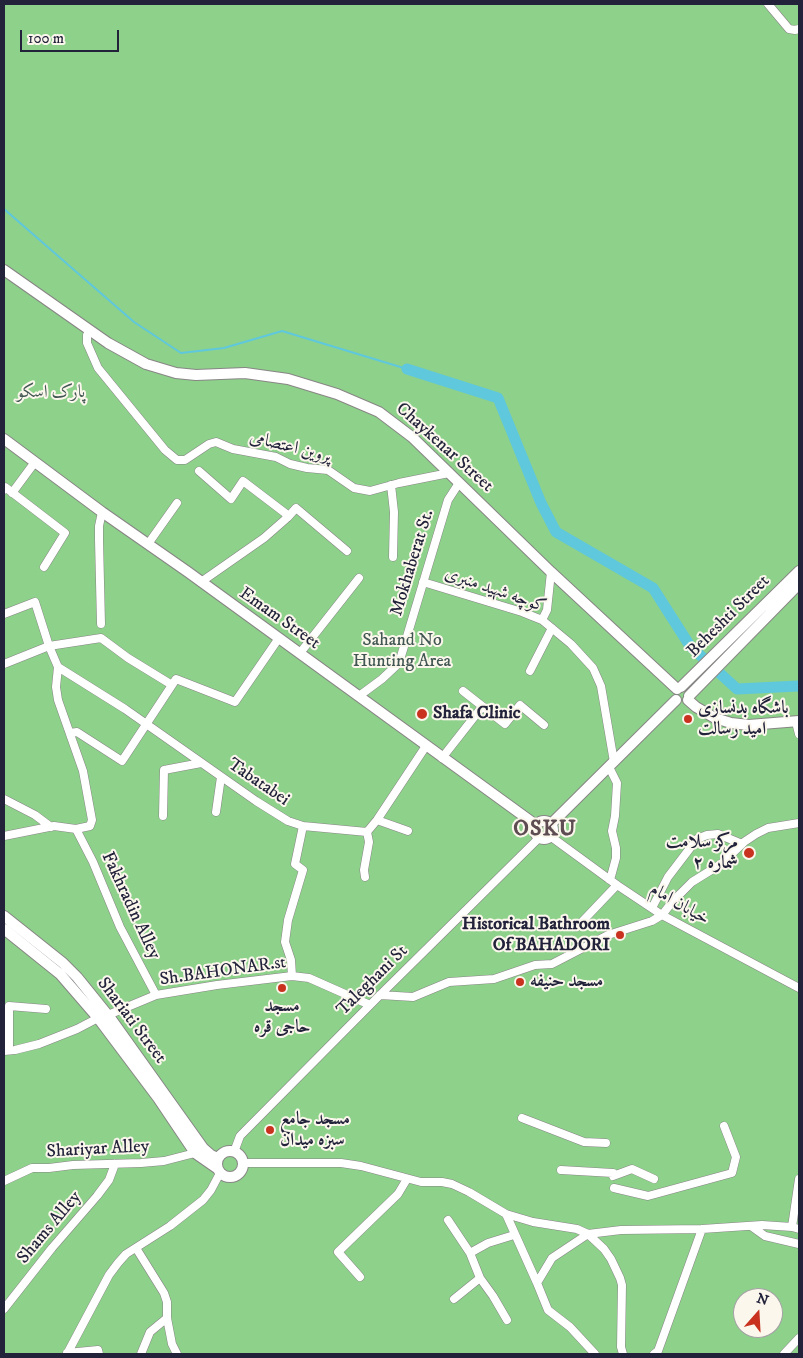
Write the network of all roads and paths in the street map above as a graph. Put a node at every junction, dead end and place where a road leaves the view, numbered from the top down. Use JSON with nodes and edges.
{"nodes":[{"id":1,"x":768,"y":4,"type":"edge"},
{"id":2,"x":797,"y":29,"type":"edge"},
{"id":3,"x":4,"y":270,"type":"edge"},
{"id":4,"x":90,"y":330,"type":"junction"},
{"id":5,"x":4,"y":439,"type":"edge"},
{"id":6,"x":35,"y":462,"type":"junction"},
{"id":7,"x":199,"y":471,"type":"dead end"},
{"id":8,"x":449,"y":473,"type":"junction"},
{"id":9,"x":459,"y":483,"type":"junction"},
{"id":10,"x":391,"y":485,"type":"junction"},
{"id":11,"x":4,"y":490,"type":"edge"},
{"id":12,"x":12,"y":493,"type":"junction"},
{"id":13,"x":177,"y":503,"type":"dead end"},
{"id":14,"x":102,"y":512,"type":"junction"},
{"id":15,"x":288,"y":517,"type":"junction"},
{"id":16,"x":148,"y":544,"type":"junction"},
{"id":17,"x":347,"y":551,"type":"dead end"},
{"id":18,"x":393,"y":557,"type":"dead end"},
{"id":19,"x":44,"y":567,"type":"dead end"},
{"id":20,"x":799,"y":570,"type":"edge"},
{"id":21,"x":551,"y":572,"type":"junction"},
{"id":22,"x":359,"y":578,"type":"dead end"},
{"id":23,"x":201,"y":582,"type":"junction"},
{"id":24,"x":423,"y":582,"type":"junction"},
{"id":25,"x":799,"y":584,"type":"edge"},
{"id":26,"x":4,"y":614,"type":"edge"},
{"id":27,"x":542,"y":620,"type":"junction"},
{"id":28,"x":101,"y":624,"type":"dead end"},
{"id":29,"x":552,"y":628,"type":"junction"},
{"id":30,"x":279,"y":638,"type":"junction"},
{"id":31,"x":49,"y":646,"type":"junction"},
{"id":32,"x":300,"y":653,"type":"junction"},
{"id":33,"x":4,"y":664,"type":"edge"},
{"id":34,"x":58,"y":667,"type":"junction"},
{"id":35,"x":530,"y":671,"type":"dead end"},
{"id":36,"x":174,"y":682,"type":"junction"},
{"id":37,"x":679,"y":688,"type":"junction"},
{"id":38,"x":463,"y":690,"type":"dead end"},
{"id":39,"x":359,"y":696,"type":"junction"},
{"id":40,"x":688,"y":698,"type":"junction"},
{"id":41,"x":676,"y":700,"type":"junction"},
{"id":42,"x":482,"y":707,"type":"junction"},
{"id":43,"x":798,"y":722,"type":"edge"},
{"id":44,"x":146,"y":724,"type":"junction"},
{"id":45,"x":544,"y":725,"type":"dead end"},
{"id":46,"x":70,"y":733,"type":"junction"},
{"id":47,"x":799,"y":734,"type":"edge"},
{"id":48,"x":426,"y":746,"type":"junction"},
{"id":49,"x":442,"y":758,"type":"junction"},
{"id":50,"x":201,"y":763,"type":"junction"},
{"id":51,"x":612,"y":764,"type":"junction"},
{"id":52,"x":221,"y":776,"type":"junction"},
{"id":53,"x":4,"y":799,"type":"edge"},
{"id":54,"x":216,"y":812,"type":"dead end"},
{"id":55,"x":164,"y":816,"type":"dead end"},
{"id":56,"x":378,"y":820,"type":"junction"},
{"id":57,"x":799,"y":823,"type":"edge"},
{"id":58,"x":551,"y":824,"type":"junction"},
{"id":59,"x":536,"y":825,"type":"junction"},
{"id":60,"x":303,"y":826,"type":"junction"},
{"id":61,"x":51,"y":827,"type":"junction"},
{"id":62,"x":76,"y":829,"type":"junction"},
{"id":63,"x":408,"y":831,"type":"dead end"},
{"id":64,"x":367,"y":832,"type":"junction"},
{"id":65,"x":4,"y":836,"type":"edge"},
{"id":66,"x":550,"y":836,"type":"junction"},
{"id":67,"x":540,"y":837,"type":"junction"},
{"id":68,"x":742,"y":844,"type":"junction"},
{"id":69,"x":365,"y":877,"type":"dead end"},
{"id":70,"x":614,"y":883,"type":"junction"},
{"id":71,"x":652,"y":908,"type":"junction"},
{"id":72,"x":662,"y":915,"type":"junction"},
{"id":73,"x":4,"y":916,"type":"edge"},
{"id":74,"x":577,"y":927,"type":"dead end"},
{"id":75,"x":4,"y":929,"type":"edge"},
{"id":76,"x":292,"y":976,"type":"junction"},
{"id":77,"x":799,"y":988,"type":"edge"},
{"id":78,"x":380,"y":994,"type":"junction"},
{"id":79,"x":156,"y":995,"type":"junction"},
{"id":80,"x":370,"y":1004,"type":"junction"},
{"id":81,"x":46,"y":1009,"type":"dead end"},
{"id":82,"x":103,"y":1016,"type":"junction"},
{"id":83,"x":6,"y":1050,"type":"edge"},
{"id":84,"x":522,"y":1118,"type":"dead end"},
{"id":85,"x":724,"y":1126,"type":"dead end"},
{"id":86,"x":606,"y":1144,"type":"dead end"},
{"id":87,"x":234,"y":1152,"type":"junction"},
{"id":88,"x":195,"y":1153,"type":"junction"},
{"id":89,"x":218,"y":1158,"type":"junction"},
{"id":90,"x":243,"y":1163,"type":"junction"},
{"id":91,"x":116,"y":1164,"type":"junction"},
{"id":92,"x":561,"y":1170,"type":"dead end"},
{"id":93,"x":218,"y":1171,"type":"junction"},
{"id":94,"x":799,"y":1179,"type":"edge"},
{"id":95,"x":4,"y":1180,"type":"edge"},
{"id":96,"x":407,"y":1180,"type":"junction"},
{"id":97,"x":654,"y":1180,"type":"dead end"},
{"id":98,"x":614,"y":1188,"type":"dead end"},
{"id":99,"x":798,"y":1197,"type":"edge"},
{"id":100,"x":506,"y":1214,"type":"junction"},
{"id":101,"x":448,"y":1220,"type":"dead end"},
{"id":102,"x":751,"y":1226,"type":"junction"},
{"id":103,"x":796,"y":1228,"type":"edge"},
{"id":104,"x":702,"y":1229,"type":"junction"},
{"id":105,"x":588,"y":1234,"type":"junction"},
{"id":106,"x":514,"y":1235,"type":"junction"},
{"id":107,"x":799,"y":1244,"type":"edge"},
{"id":108,"x":136,"y":1248,"type":"junction"},
{"id":109,"x":470,"y":1253,"type":"junction"},
{"id":110,"x":360,"y":1278,"type":"dead end"},
{"id":111,"x":480,"y":1278,"type":"junction"},
{"id":112,"x":537,"y":1283,"type":"junction"},
{"id":113,"x":454,"y":1299,"type":"dead end"},
{"id":114,"x":4,"y":1309,"type":"edge"},
{"id":115,"x":167,"y":1318,"type":"junction"},
{"id":116,"x":507,"y":1320,"type":"dead end"},
{"id":117,"x":799,"y":1338,"type":"edge"},
{"id":118,"x":67,"y":1354,"type":"edge"},
{"id":119,"x":99,"y":1354,"type":"edge"},
{"id":120,"x":142,"y":1354,"type":"edge"},
{"id":121,"x":177,"y":1354,"type":"edge"},
{"id":122,"x":594,"y":1354,"type":"edge"},
{"id":123,"x":623,"y":1354,"type":"edge"},
{"id":124,"x":654,"y":1354,"type":"edge"},
{"id":125,"x":784,"y":1354,"type":"edge"}],
"edges":[{"from":1,"to":2,"type":"street"},
{"from":3,"to":4,"type":"main road","name":"Chaykenar Street"},
{"from":4,"to":8,"type":"main road","name":"Chaykenar Street"},
{"from":4,"to":10,"type":"street","name":"پروین اعتصامی"},
{"from":5,"to":6,"type":"main road","name":"Emam Street"},
{"from":6,"to":12,"type":"street"},
{"from":6,"to":14,"type":"main road","name":"Emam Street"},
{"from":7,"to":15,"type":"street"},
{"from":8,"to":9,"type":"main road","name":"Chaykenar Street"},
{"from":8,"to":10,"type":"street","name":"پروین اعتصامی"},
{"from":9,"to":21,"type":"main road","name":"Chaykenar Street"},
{"from":9,"to":24,"type":"street","name":"Mokhaberat St."},
{"from":10,"to":18,"type":"street"},
{"from":11,"to":12,"type":"street"},
{"from":12,"to":19,"type":"street"},
{"from":13,"to":16,"type":"street"},
{"from":14,"to":16,"type":"main road","name":"Emam Street"},
{"from":14,"to":28,"type":"street"},
{"from":15,"to":17,"type":"street"},
{"from":15,"to":23,"type":"street"},
{"from":16,"to":23,"type":"main road","name":"Emam Street"},
{"from":20,"to":37,"type":"main road","name":"Beheshti Street"},
{"from":21,"to":27,"type":"street"},
{"from":21,"to":37,"type":"main road","name":"Chaykenar Street"},
{"from":22,"to":32,"type":"street"},
{"from":23,"to":30,"type":"main road","name":"Emam Street"},
{"from":24,"to":27,"type":"street","name":"کوچه شهید منبری"},
{"from":24,"to":39,"type":"street","name":"Mokhaberat St."},
{"from":25,"to":40,"type":"main road","name":"Beheshti Street"},
{"from":26,"to":31,"type":"street"},
{"from":27,"to":29,"type":"street","name":"کوچه شهید منبری"},
{"from":29,"to":35,"type":"street"},
{"from":29,"to":51,"type":"street","name":"کوچه شهید منبری"},
{"from":30,"to":32,"type":"main road","name":"Emam Street"},
{"from":30,"to":36,"type":"street"},
{"from":31,"to":33,"type":"street"},
{"from":31,"to":34,"type":"street"},
{"from":31,"to":36,"type":"street"},
{"from":32,"to":39,"type":"main road","name":"Emam Street"},
{"from":34,"to":44,"type":"street","name":"Tabatabei"},
{"from":34,"to":46,"type":"street"},
{"from":36,"to":44,"type":"street"},
{"from":37,"to":40,"type":"main road"},
{"from":37,"to":41,"type":"main road"},
{"from":38,"to":42,"type":"street"},
{"from":39,"to":48,"type":"main road","name":"Emam Street"},
{"from":40,"to":41,"type":"main road"},
{"from":40,"to":43,"type":"main road"},
{"from":41,"to":51,"type":"main road"},
{"from":42,"to":45,"type":"street"},
{"from":42,"to":49,"type":"street"},
{"from":43,"to":47,"type":"street"},
{"from":44,"to":46,"type":"street"},
{"from":44,"to":50,"type":"street","name":"Tabatabei"},
{"from":46,"to":62,"type":"street"},
{"from":48,"to":49,"type":"main road","name":"Emam Street"},
{"from":48,"to":56,"type":"street"},
{"from":49,"to":59,"type":"main road","name":"Emam Street"},
{"from":50,"to":52,"type":"street","name":"Tabatabei"},
{"from":50,"to":55,"type":"street"},
{"from":51,"to":58,"type":"main road"},
{"from":51,"to":70,"type":"street","name":"کوچه شهید منبری"},
{"from":52,"to":54,"type":"street"},
{"from":52,"to":60,"type":"street","name":"Tabatabei"},
{"from":53,"to":61,"type":"street"},
{"from":56,"to":63,"type":"street"},
{"from":56,"to":64,"type":"street"},
{"from":57,"to":68,"type":"street"},
{"from":58,"to":59,"type":"main road"},
{"from":58,"to":66,"type":"main road"},
{"from":59,"to":67,"type":"main road"},
{"from":60,"to":64,"type":"street","name":"Tabatabei"},
{"from":60,"to":76,"type":"street"},
{"from":61,"to":62,"type":"street"},
{"from":61,"to":65,"type":"street"},
{"from":62,"to":79,"type":"street","name":"Fakhradin Alley"},
{"from":64,"to":69,"type":"street"},
{"from":66,"to":67,"type":"main road"},
{"from":66,"to":70,"type":"street","name":"خیابان امام"},
{"from":67,"to":78,"type":"street","name":"Taleghani St"},
{"from":68,"to":71,"type":"street"},
{"from":68,"to":72,"type":"street"},
{"from":70,"to":71,"type":"street","name":"خیابان امام"},
{"from":70,"to":74,"type":"street"},
{"from":71,"to":72,"type":"street","name":"خیابان امام"},
{"from":72,"to":77,"type":"street","name":"خیابان امام"},
{"from":72,"to":78,"type":"street"},
{"from":73,"to":82,"type":"main road","name":"Shariati Street"},
{"from":75,"to":82,"type":"main road","name":"Shariati Street"},
{"from":76,"to":79,"type":"street","name":"Sh.BAHONAR.st"},
{"from":76,"to":80,"type":"street","name":"Sh.BAHONAR.st"},
{"from":78,"to":80,"type":"street","name":"Taleghani St"},
{"from":79,"to":82,"type":"street","name":"Sh.BAHONAR.st"},
{"from":80,"to":87,"type":"street","name":"Taleghani St"},
{"from":81,"to":83,"type":"street"},
{"from":82,"to":83,"type":"street","name":"Sh.BAHONAR.st"},
{"from":82,"to":88,"type":"main road","name":"Shariati Street"},
{"from":82,"to":89,"type":"main road","name":"Shariati Street"},
{"from":84,"to":86,"type":"street"},
{"from":85,"to":98,"type":"street"},
{"from":87,"to":89,"type":"main road"},
{"from":87,"to":90,"type":"main road"},
{"from":88,"to":91,"type":"street","name":"Shariyar Alley"},
{"from":88,"to":93,"type":"main road","name":"Shariati Street"},
{"from":89,"to":93,"type":"main road"},
{"from":90,"to":93,"type":"main road"},
{"from":90,"to":96,"type":"street"},
{"from":91,"to":95,"type":"street","name":"Shariyar Alley"},
{"from":91,"to":114,"type":"street","name":"Shams Alley"},
{"from":92,"to":97,"type":"street"},
{"from":93,"to":108,"type":"street"},
{"from":94,"to":99,"type":"street"},
{"from":96,"to":100,"type":"street"},
{"from":96,"to":110,"type":"street"},
{"from":99,"to":103,"type":"street"},
{"from":100,"to":105,"type":"street"},
{"from":100,"to":106,"type":"street"},
{"from":101,"to":109,"type":"street"},
{"from":102,"to":103,"type":"street"},
{"from":102,"to":104,"type":"street"},
{"from":102,"to":107,"type":"street"},
{"from":104,"to":105,"type":"street"},
{"from":104,"to":124,"type":"street"},
{"from":105,"to":112,"type":"street"},
{"from":105,"to":123,"type":"street"},
{"from":106,"to":109,"type":"street"},
{"from":106,"to":112,"type":"street"},
{"from":108,"to":115,"type":"street"},
{"from":108,"to":118,"type":"street"},
{"from":109,"to":111,"type":"street"},
{"from":111,"to":113,"type":"street"},
{"from":111,"to":116,"type":"street"},
{"from":112,"to":122,"type":"street"},
{"from":115,"to":120,"type":"street"},
{"from":115,"to":121,"type":"street"},
{"from":117,"to":125,"type":"street"},
{"from":118,"to":119,"type":"street"}]}
